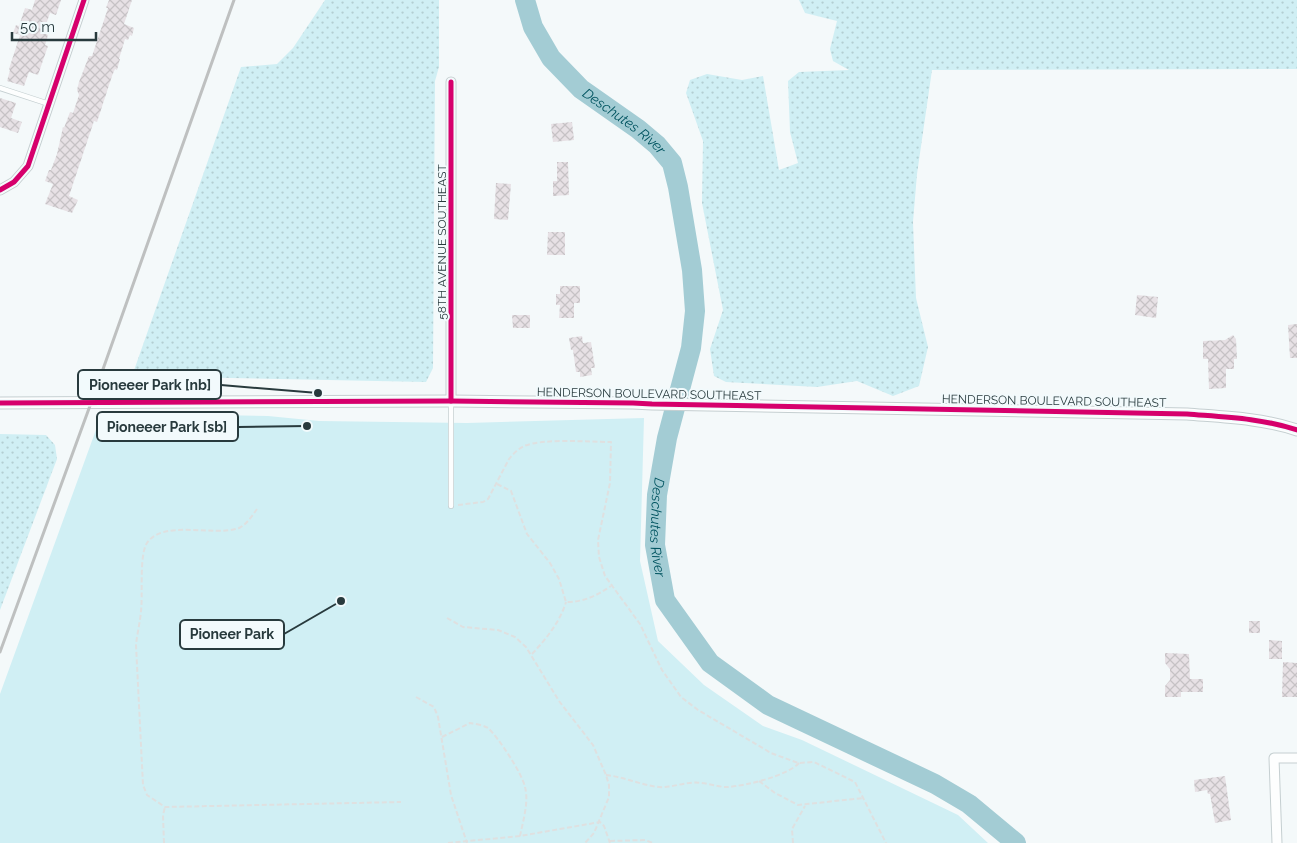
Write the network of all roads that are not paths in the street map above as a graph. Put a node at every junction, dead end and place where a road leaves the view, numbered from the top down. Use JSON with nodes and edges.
{"nodes":[{"id":1,"x":84,"y":0,"type":"edge"},
{"id":2,"x":451,"y":82,"type":"dead end"},
{"id":3,"x":0,"y":88,"type":"edge"},
{"id":4,"x":49,"y":104,"type":"junction"},
{"id":5,"x":0,"y":190,"type":"edge"},
{"id":6,"x":451,"y":401,"type":"junction"},
{"id":7,"x":0,"y":403,"type":"edge"},
{"id":8,"x":1297,"y":430,"type":"edge"},
{"id":9,"x":451,"y":506,"type":"road end"},
{"id":10,"x":1297,"y":758,"type":"edge"},
{"id":11,"x":1277,"y":843,"type":"edge"}],
"edges":[{"from":1,"to":4,"type":"street"},
{"from":2,"to":6,"type":"street","name":"58TH AVENUE SOUTHEAST"},
{"from":3,"to":4,"type":"lane"},
{"from":4,"to":5,"type":"street"},
{"from":6,"to":7,"type":"street","name":"HENDERSON BOULEVARD SOUTHEAST"},
{"from":6,"to":8,"type":"street","name":"HENDERSON BOULEVARD SOUTHEAST"},
{"from":6,"to":9,"type":"lane"},
{"from":10,"to":11,"type":"street"}]}
